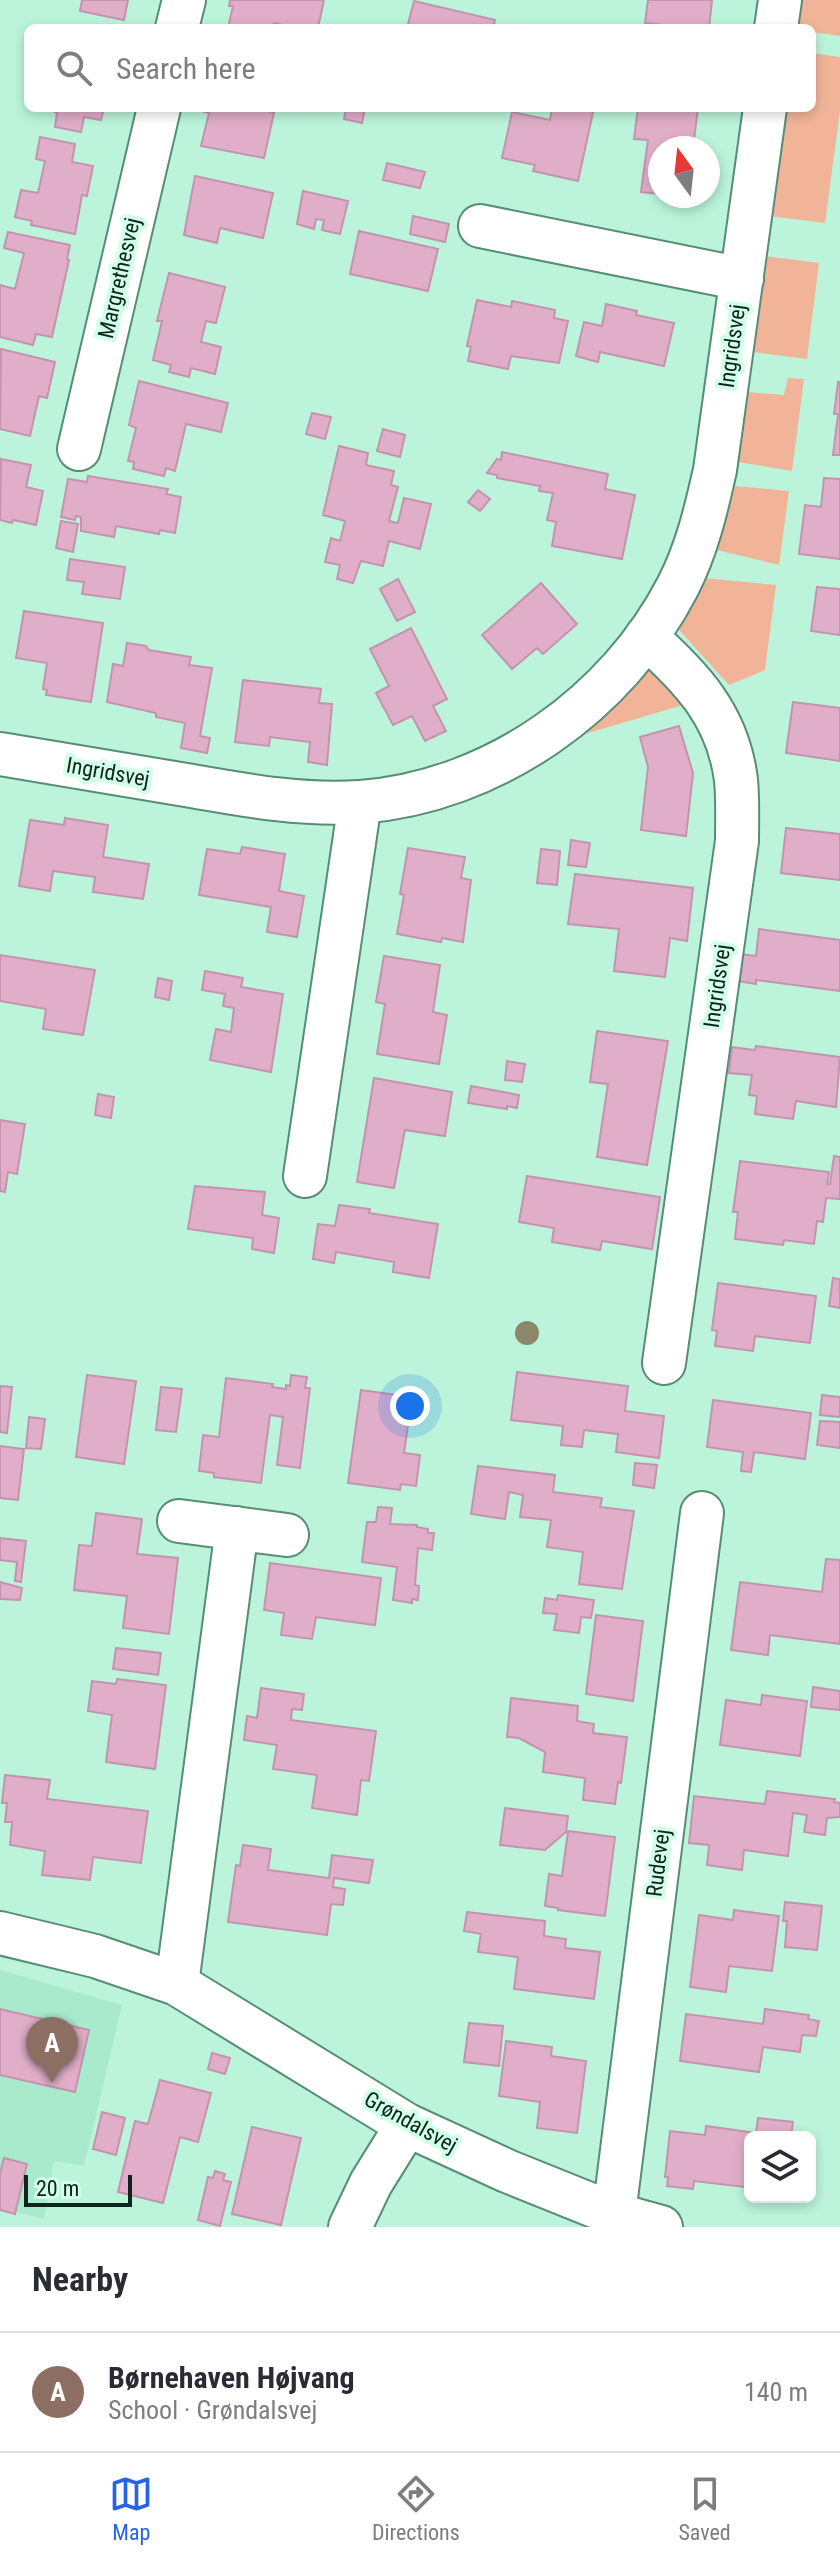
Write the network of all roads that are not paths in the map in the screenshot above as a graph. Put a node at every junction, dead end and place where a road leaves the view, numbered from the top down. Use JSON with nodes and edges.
{"nodes":[{"id":1,"x":184,"y":0,"type":"edge"},
{"id":2,"x":780,"y":0,"type":"edge"},
{"id":3,"x":178,"y":24,"type":"edge"},
{"id":4,"x":777,"y":24,"type":"edge"},
{"id":5,"x":158,"y":112,"type":"edge"},
{"id":6,"x":764,"y":112,"type":"edge"},
{"id":7,"x":480,"y":226,"type":"dead end"},
{"id":8,"x":742,"y":279,"type":"junction"},
{"id":9,"x":79,"y":449,"type":"dead end"},
{"id":10,"x":646,"y":637,"type":"junction"},
{"id":11,"x":0,"y":754,"type":"edge"},
{"id":12,"x":360,"y":802,"type":"junction"},
{"id":13,"x":305,"y":1176,"type":"dead end"},
{"id":14,"x":664,"y":1363,"type":"dead end"},
{"id":15,"x":702,"y":1513,"type":"dead end"},
{"id":16,"x":179,"y":1521,"type":"dead end"},
{"id":17,"x":237,"y":1528,"type":"junction"},
{"id":18,"x":287,"y":1535,"type":"dead end"},
{"id":19,"x":0,"y":1933,"type":"edge"},
{"id":20,"x":177,"y":1984,"type":"junction"},
{"id":21,"x":407,"y":2125,"type":"junction"},
{"id":22,"x":614,"y":2214,"type":"junction"},
{"id":23,"x":350,"y":2227,"type":"edge"},
{"id":24,"x":661,"y":2227,"type":"edge"}],
"edges":[{"from":1,"to":3,"type":"street"},
{"from":2,"to":4,"type":"street"},
{"from":5,"to":9,"type":"street","name":"Margrethesvej"},
{"from":6,"to":8,"type":"street","name":"Ingridsvej"},
{"from":7,"to":8,"type":"street","name":"Ingridsvej"},
{"from":8,"to":10,"type":"street","name":"Ingridsvej"},
{"from":10,"to":12,"type":"street","name":"Ingridsvej"},
{"from":10,"to":14,"type":"street","name":"Ingridsvej"},
{"from":11,"to":12,"type":"street","name":"Ingridsvej"},
{"from":12,"to":13,"type":"street"},
{"from":15,"to":22,"type":"street","name":"Rudevej"},
{"from":16,"to":17,"type":"street"},
{"from":17,"to":18,"type":"street"},
{"from":17,"to":20,"type":"street"},
{"from":19,"to":20,"type":"street","name":"Grøndalsvej"},
{"from":20,"to":21,"type":"street","name":"Grøndalsvej"},
{"from":21,"to":22,"type":"street","name":"Grøndalsvej"},
{"from":21,"to":23,"type":"street"},
{"from":22,"to":24,"type":"street","name":"Grøndalsvej"}]}
